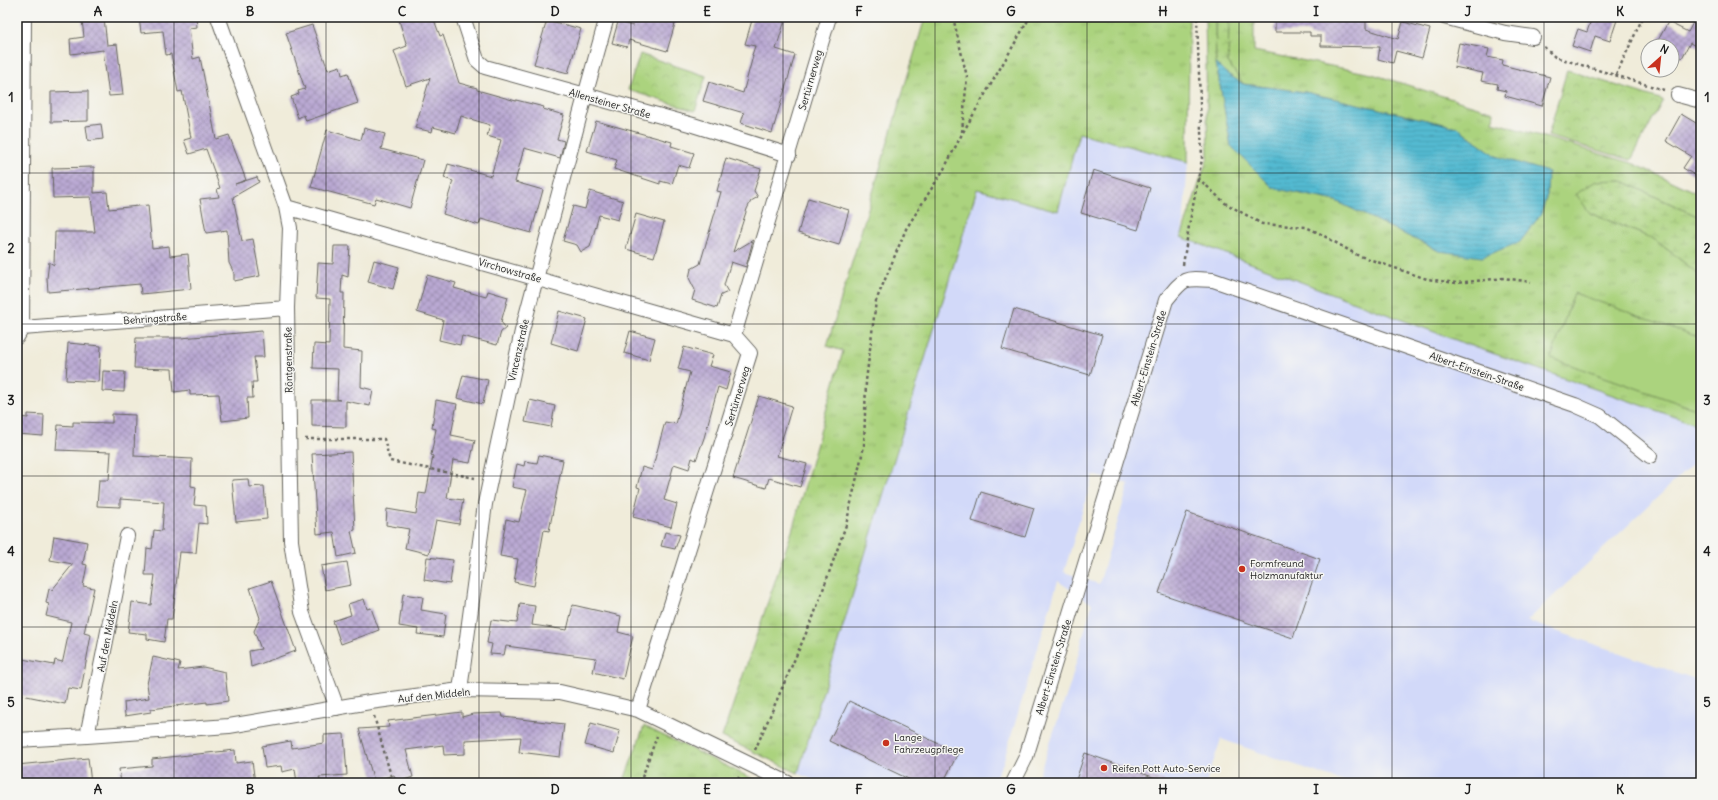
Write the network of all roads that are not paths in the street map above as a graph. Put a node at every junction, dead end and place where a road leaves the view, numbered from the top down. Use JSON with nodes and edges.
{"nodes":[{"id":1,"x":24,"y":17,"type":"edge"},
{"id":2,"x":218,"y":17,"type":"edge"},
{"id":3,"x":463,"y":17,"type":"edge"},
{"id":4,"x":607,"y":17,"type":"edge"},
{"id":5,"x":828,"y":17,"type":"edge"},
{"id":6,"x":1444,"y":17,"type":"edge"},
{"id":7,"x":1533,"y":37,"type":"dead end"},
{"id":8,"x":1678,"y":94,"type":"road end"},
{"id":9,"x":585,"y":96,"type":"junction"},
{"id":10,"x":1701,"y":101,"type":"edge"},
{"id":11,"x":789,"y":154,"type":"junction"},
{"id":12,"x":286,"y":207,"type":"junction"},
{"id":13,"x":537,"y":278,"type":"junction"},
{"id":14,"x":287,"y":308,"type":"junction"},
{"id":15,"x":20,"y":332,"type":"edge"},
{"id":16,"x":734,"y":334,"type":"junction"},
{"id":17,"x":1650,"y":456,"type":"dead end"},
{"id":18,"x":127,"y":536,"type":"dead end"},
{"id":19,"x":460,"y":690,"type":"junction"},
{"id":20,"x":337,"y":708,"type":"junction"},
{"id":21,"x":638,"y":710,"type":"junction"},
{"id":22,"x":87,"y":736,"type":"junction"},
{"id":23,"x":17,"y":740,"type":"edge"},
{"id":24,"x":788,"y":783,"type":"edge"},
{"id":25,"x":1013,"y":783,"type":"edge"}],
"edges":[{"from":1,"to":15,"type":"street"},
{"from":2,"to":12,"type":"street","name":"Röntgenstraße"},
{"from":3,"to":9,"type":"street","name":"Allensteiner Straße"},
{"from":4,"to":9,"type":"street","name":"Vincenzstraße"},
{"from":5,"to":11,"type":"street","name":"Sertürnerweg"},
{"from":6,"to":7,"type":"street"},
{"from":8,"to":10,"type":"street"},
{"from":9,"to":11,"type":"street","name":"Allensteiner Straße"},
{"from":9,"to":13,"type":"street","name":"Vincenzstraße"},
{"from":11,"to":16,"type":"street","name":"Sertürnerweg"},
{"from":12,"to":13,"type":"street","name":"Virchowstraße"},
{"from":12,"to":14,"type":"street","name":"Röntgenstraße"},
{"from":13,"to":16,"type":"street","name":"Virchowstraße"},
{"from":13,"to":19,"type":"street","name":"Vincenzstraße"},
{"from":14,"to":15,"type":"street","name":"Behringstraße"},
{"from":14,"to":20,"type":"street","name":"Röntgenstraße"},
{"from":16,"to":21,"type":"street","name":"Sertürnerweg"},
{"from":17,"to":25,"type":"street","name":"Albert-Einstein-Straße"},
{"from":18,"to":22,"type":"street","name":"Auf den Middeln"},
{"from":19,"to":20,"type":"street","name":"Auf den Middeln"},
{"from":19,"to":21,"type":"street","name":"Auf den Middeln"},
{"from":20,"to":22,"type":"street","name":"Auf den Middeln"},
{"from":21,"to":24,"type":"street","name":"Auf den Middeln"},
{"from":22,"to":23,"type":"street","name":"Auf den Middeln"}]}
